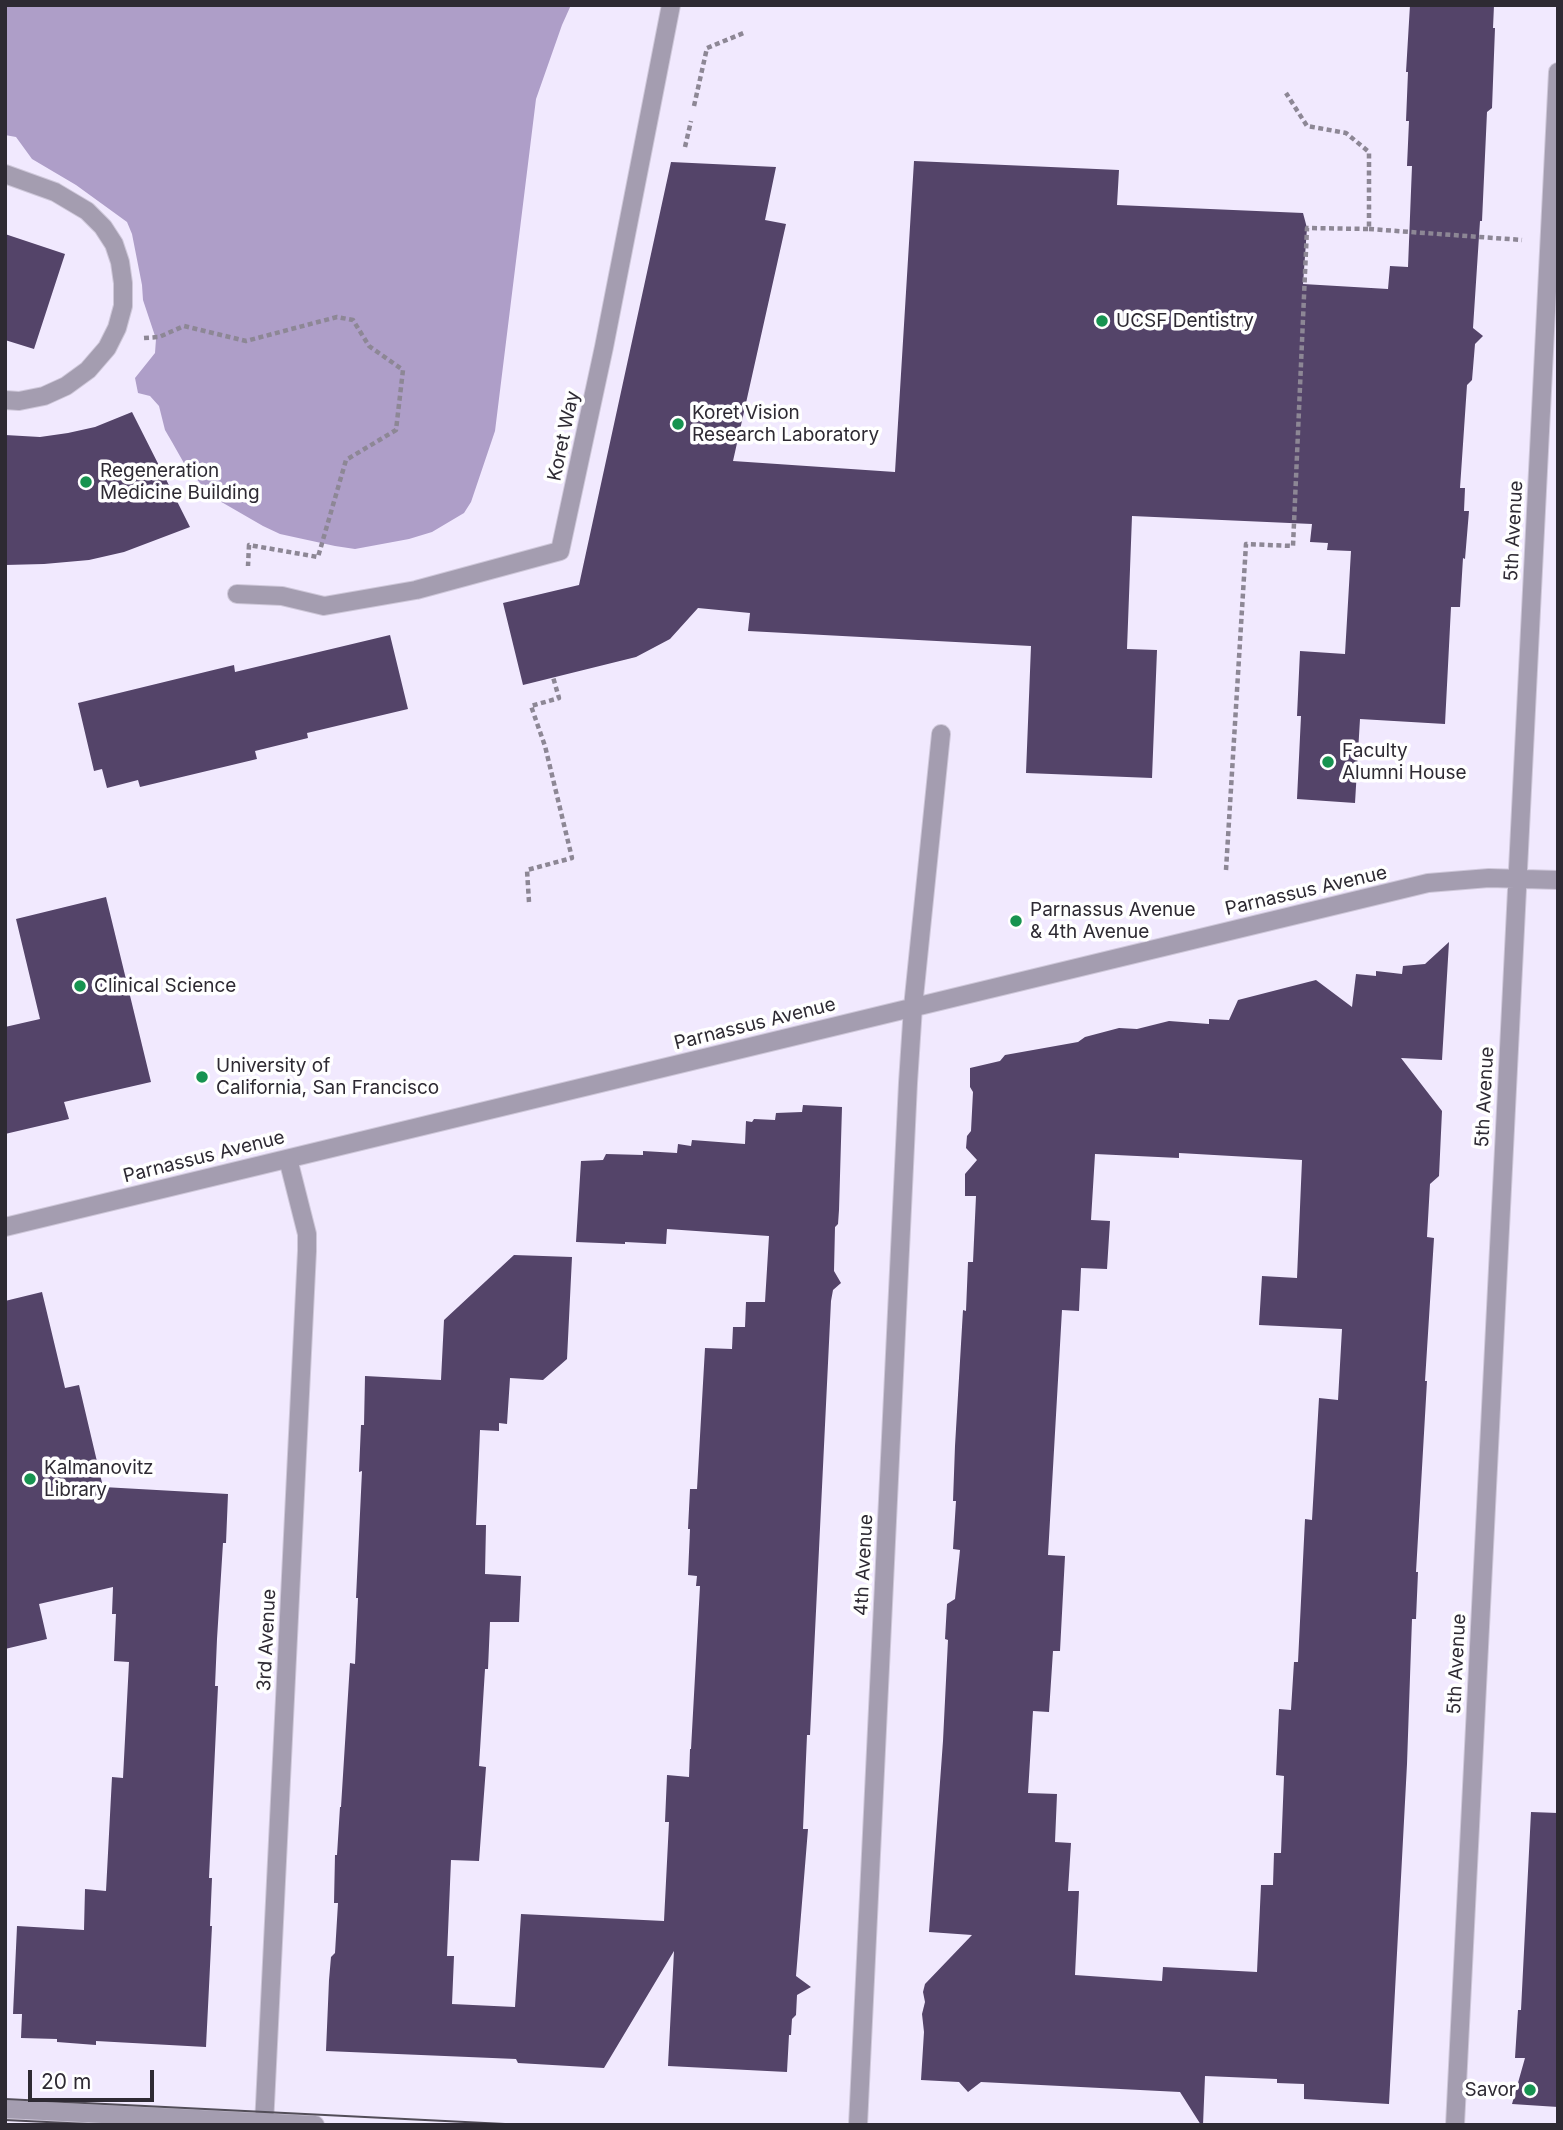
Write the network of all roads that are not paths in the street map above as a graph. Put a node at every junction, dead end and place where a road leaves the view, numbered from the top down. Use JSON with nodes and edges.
{"nodes":[{"id":1,"x":671,"y":5,"type":"edge"},
{"id":2,"x":1558,"y":72,"type":"edge"},
{"id":3,"x":5,"y":174,"type":"edge"},
{"id":4,"x":5,"y":400,"type":"edge"},
{"id":5,"x":237,"y":594,"type":"dead end"},
{"id":6,"x":941,"y":734,"type":"dead end"},
{"id":7,"x":1517,"y":878,"type":"junction"},
{"id":8,"x":1558,"y":880,"type":"edge"},
{"id":9,"x":913,"y":1007,"type":"junction"},
{"id":10,"x":288,"y":1159,"type":"junction"},
{"id":11,"x":5,"y":1227,"type":"edge"},
{"id":12,"x":5,"y":2109,"type":"edge"},
{"id":13,"x":264,"y":2123,"type":"edge"},
{"id":14,"x":315,"y":2125,"type":"edge"},
{"id":15,"x":858,"y":2125,"type":"edge"},
{"id":16,"x":1455,"y":2125,"type":"edge"}],
"edges":[{"from":1,"to":5,"type":"street","name":"Koret Way"},
{"from":2,"to":7,"type":"street","name":"5th Avenue"},
{"from":3,"to":4,"type":"street"},
{"from":6,"to":9,"type":"street","name":"4th Avenue"},
{"from":7,"to":8,"type":"street","name":"Parnassus Avenue"},
{"from":7,"to":9,"type":"street","name":"Parnassus Avenue"},
{"from":7,"to":16,"type":"street","name":"5th Avenue"},
{"from":9,"to":10,"type":"street","name":"Parnassus Avenue"},
{"from":9,"to":15,"type":"street","name":"4th Avenue"},
{"from":10,"to":11,"type":"street","name":"Parnassus Avenue"},
{"from":10,"to":13,"type":"street","name":"3rd Avenue"},
{"from":12,"to":13,"type":"street"},
{"from":13,"to":14,"type":"street"}]}
